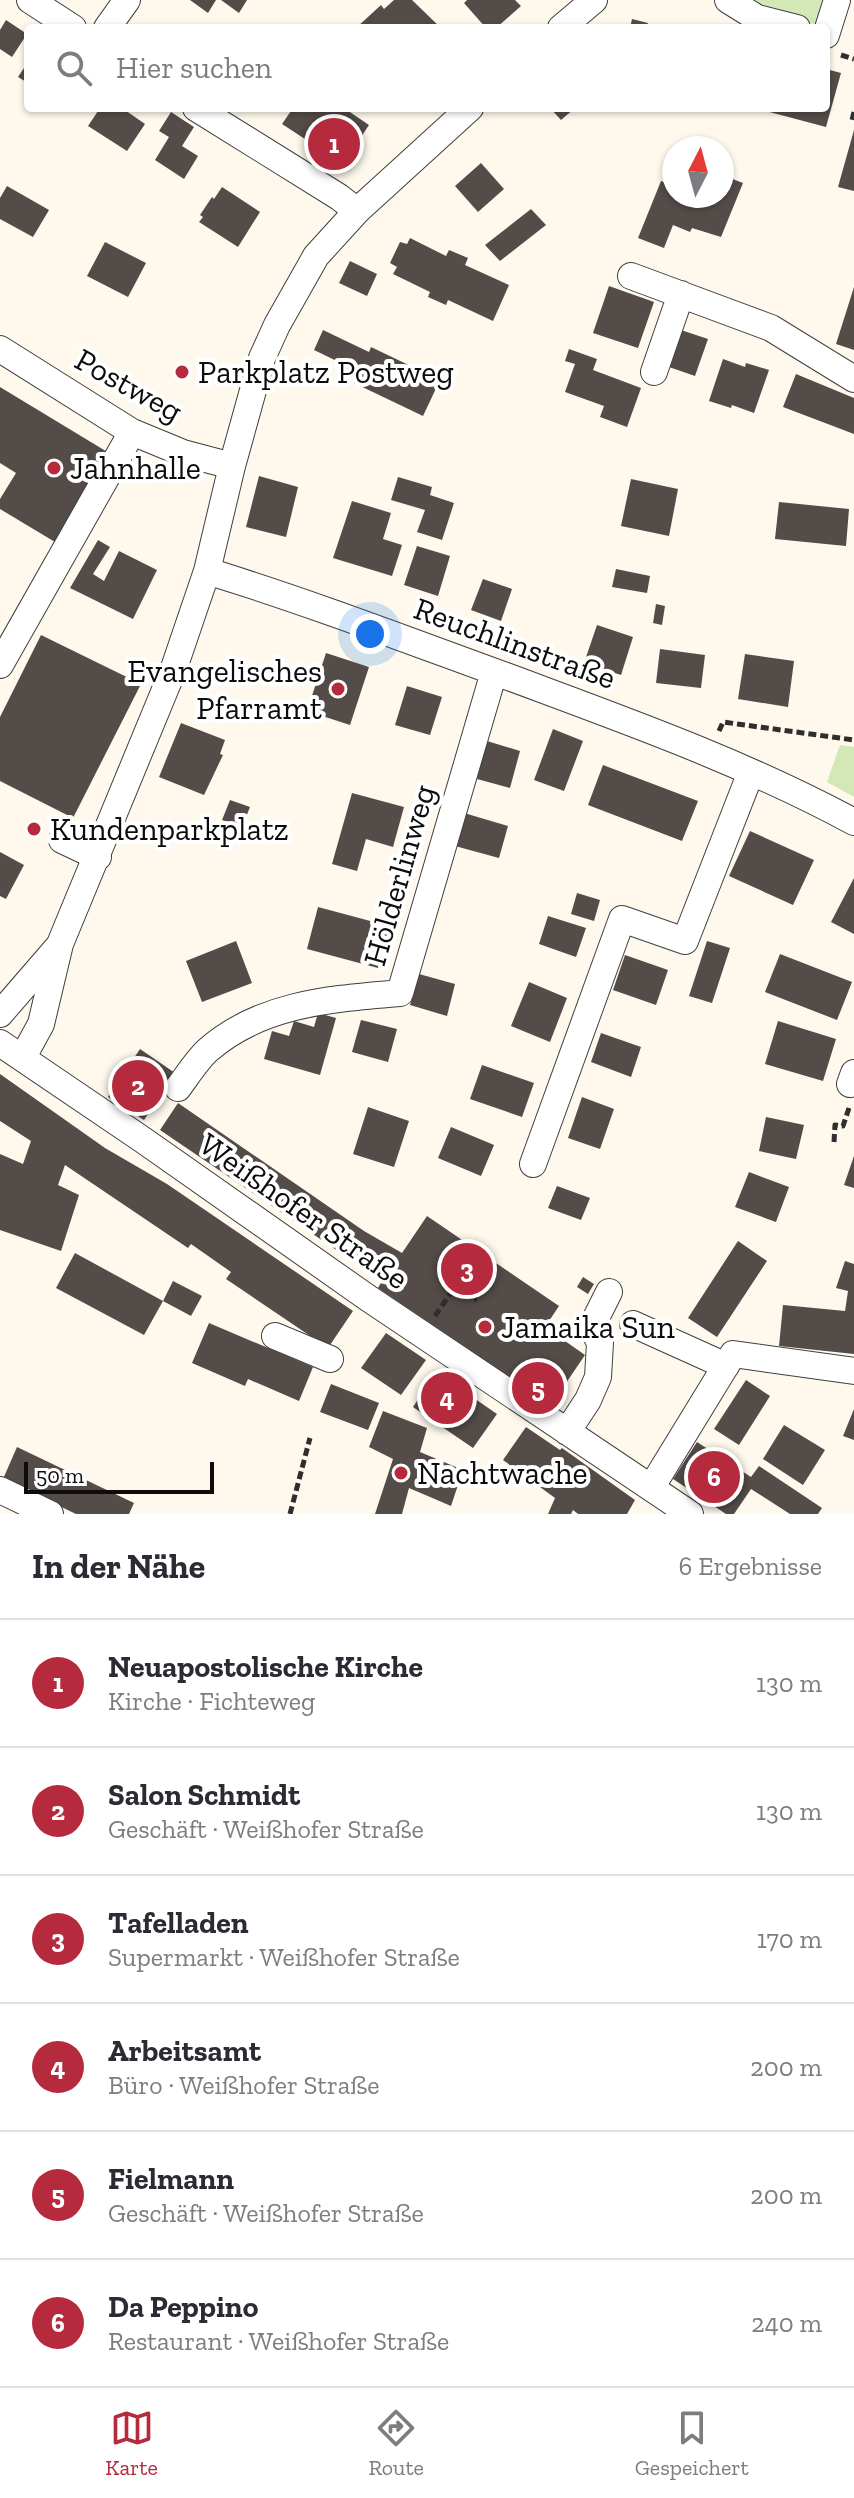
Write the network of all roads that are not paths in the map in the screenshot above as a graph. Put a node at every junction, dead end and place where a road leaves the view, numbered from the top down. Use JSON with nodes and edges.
{"nodes":[{"id":1,"x":30,"y":0,"type":"edge"},
{"id":2,"x":127,"y":0,"type":"edge"},
{"id":3,"x":728,"y":0,"type":"edge"},
{"id":4,"x":837,"y":0,"type":"edge"},
{"id":5,"x":584,"y":4,"type":"edge"},
{"id":6,"x":67,"y":24,"type":"edge"},
{"id":7,"x":110,"y":24,"type":"edge"},
{"id":8,"x":565,"y":24,"type":"edge"},
{"id":9,"x":781,"y":24,"type":"edge"},
{"id":10,"x":829,"y":24,"type":"edge"},
{"id":11,"x":202,"y":112,"type":"edge"},
{"id":12,"x":466,"y":112,"type":"edge"},
{"id":13,"x":357,"y":211,"type":"junction"},
{"id":14,"x":631,"y":276,"type":"dead end"},
{"id":15,"x":681,"y":294,"type":"junction"},
{"id":16,"x":0,"y":349,"type":"edge"},
{"id":17,"x":654,"y":372,"type":"dead end"},
{"id":18,"x":854,"y":379,"type":"edge"},
{"id":19,"x":132,"y":432,"type":"junction"},
{"id":20,"x":232,"y":466,"type":"junction"},
{"id":21,"x":207,"y":571,"type":"junction"},
{"id":22,"x":0,"y":665,"type":"edge"},
{"id":23,"x":494,"y":672,"type":"junction"},
{"id":24,"x":751,"y":772,"type":"junction"},
{"id":25,"x":854,"y":822,"type":"edge"},
{"id":26,"x":62,"y":840,"type":"dead end"},
{"id":27,"x":98,"y":857,"type":"junction"},
{"id":28,"x":60,"y":944,"type":"junction"},
{"id":29,"x":0,"y":1014,"type":"edge"},
{"id":30,"x":0,"y":1043,"type":"edge"},
{"id":31,"x":23,"y":1057,"type":"junction"},
{"id":32,"x":178,"y":1088,"type":"dead end"},
{"id":33,"x":533,"y":1164,"type":"dead end"},
{"id":34,"x":609,"y":1292,"type":"dead end"},
{"id":35,"x":633,"y":1324,"type":"dead end"},
{"id":36,"x":275,"y":1336,"type":"dead end"},
{"id":37,"x":330,"y":1359,"type":"dead end"},
{"id":38,"x":726,"y":1366,"type":"junction"},
{"id":39,"x":854,"y":1371,"type":"edge"},
{"id":40,"x":571,"y":1427,"type":"junction"},
{"id":41,"x":651,"y":1488,"type":"junction"},
{"id":42,"x":0,"y":1490,"type":"edge"},
{"id":43,"x":50,"y":1514,"type":"edge"},
{"id":44,"x":690,"y":1514,"type":"edge"}],
"edges":[{"from":1,"to":6,"type":"street"},
{"from":2,"to":7,"type":"street"},
{"from":3,"to":9,"type":"street"},
{"from":4,"to":10,"type":"street"},
{"from":5,"to":8,"type":"street"},
{"from":11,"to":13,"type":"street"},
{"from":12,"to":13,"type":"street"},
{"from":13,"to":20,"type":"street"},
{"from":14,"to":15,"type":"street"},
{"from":15,"to":17,"type":"street"},
{"from":15,"to":18,"type":"street"},
{"from":16,"to":19,"type":"street","name":"Postweg"},
{"from":19,"to":20,"type":"street","name":"Postweg"},
{"from":19,"to":22,"type":"street"},
{"from":20,"to":21,"type":"street"},
{"from":21,"to":23,"type":"street","name":"Reuchlinstraße"},
{"from":21,"to":27,"type":"street"},
{"from":23,"to":24,"type":"street","name":"Reuchlinstraße"},
{"from":23,"to":32,"type":"street","name":"Hölderlinweg"},
{"from":24,"to":25,"type":"street","name":"Reuchlinstraße"},
{"from":24,"to":33,"type":"street"},
{"from":26,"to":27,"type":"street"},
{"from":27,"to":28,"type":"street"},
{"from":28,"to":29,"type":"street"},
{"from":28,"to":31,"type":"street"},
{"from":30,"to":31,"type":"street","name":"Weißhofer Straße"},
{"from":31,"to":40,"type":"street","name":"Weißhofer Straße"},
{"from":34,"to":40,"type":"street"},
{"from":35,"to":38,"type":"street"},
{"from":36,"to":37,"type":"street"},
{"from":38,"to":39,"type":"street"},
{"from":38,"to":41,"type":"street"},
{"from":40,"to":41,"type":"street","name":"Weißhofer Straße"},
{"from":41,"to":44,"type":"street","name":"Weißhofer Straße"},
{"from":42,"to":43,"type":"street"}]}
